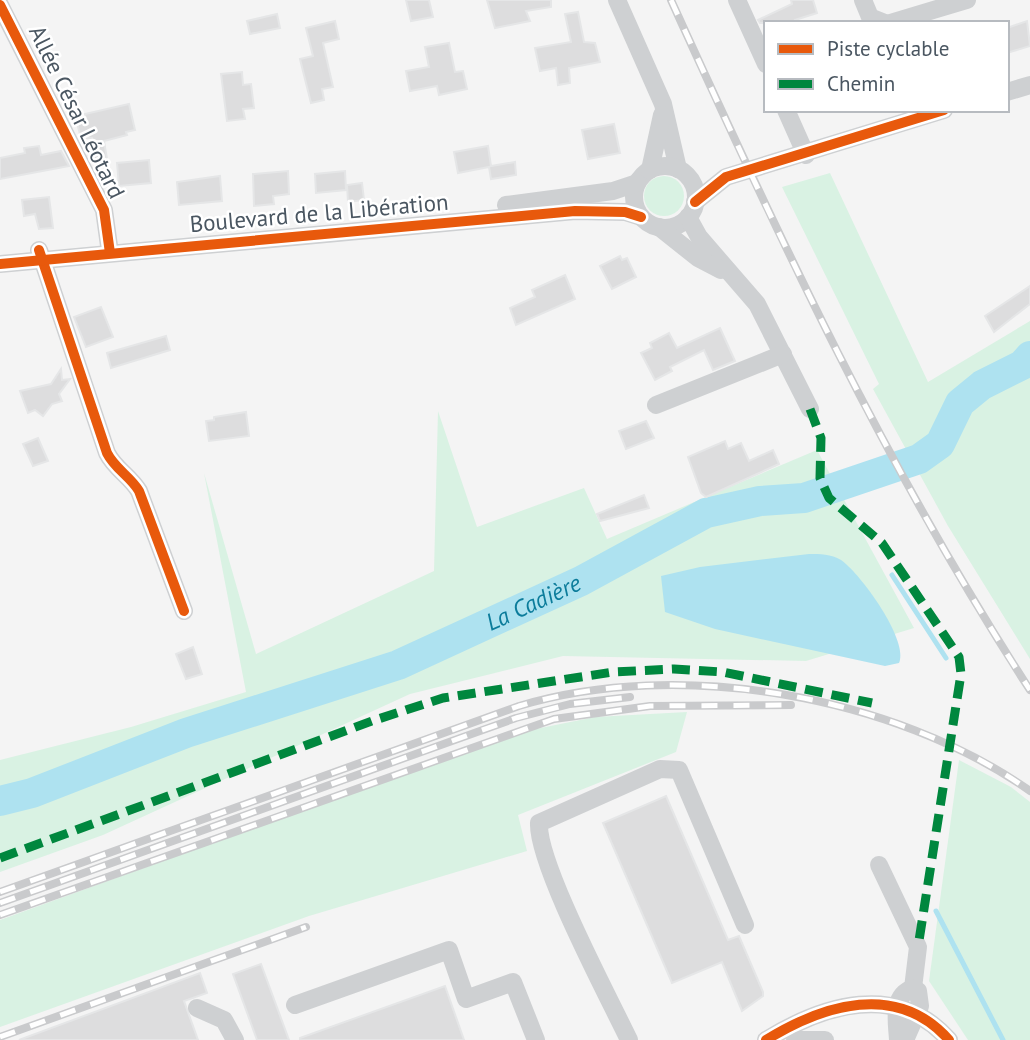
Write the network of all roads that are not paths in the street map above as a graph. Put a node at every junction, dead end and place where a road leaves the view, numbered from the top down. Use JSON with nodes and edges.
{"nodes":[{"id":1,"x":617,"y":0,"type":"edge"},
{"id":2,"x":737,"y":0,"type":"edge"},
{"id":3,"x":863,"y":0,"type":"edge"},
{"id":4,"x":967,"y":0,"type":"edge"},
{"id":5,"x":0,"y":5,"type":"edge"},
{"id":6,"x":921,"y":19,"type":"edge"},
{"id":7,"x":881,"y":21,"type":"edge"},
{"id":8,"x":764,"y":60,"type":"edge"},
{"id":9,"x":1030,"y":85,"type":"edge"},
{"id":10,"x":1009,"y":91,"type":"edge"},
{"id":11,"x":663,"y":104,"type":"junction"},
{"id":12,"x":787,"y":112,"type":"edge"},
{"id":13,"x":938,"y":112,"type":"edge"},
{"id":14,"x":806,"y":155,"type":"junction"},
{"id":15,"x":650,"y":170,"type":"junction"},
{"id":16,"x":681,"y":171,"type":"junction"},
{"id":17,"x":726,"y":177,"type":"junction"},
{"id":18,"x":637,"y":183,"type":"junction"},
{"id":19,"x":692,"y":209,"type":"junction"},
{"id":20,"x":641,"y":217,"type":"junction"},
{"id":21,"x":659,"y":227,"type":"junction"},
{"id":22,"x":109,"y":247,"type":"junction"},
{"id":23,"x":0,"y":253,"type":"edge"},
{"id":24,"x":41,"y":255,"type":"junction"},
{"id":25,"x":0,"y":264,"type":"edge"},
{"id":26,"x":730,"y":275,"type":"junction"},
{"id":27,"x":783,"y":354,"type":"junction"},
{"id":28,"x":656,"y":405,"type":"dead end"},
{"id":29,"x":810,"y":409,"type":"dead end"},
{"id":30,"x":184,"y":611,"type":"dead end"},
{"id":31,"x":879,"y":865,"type":"dead end"},
{"id":32,"x":745,"y":925,"type":"dead end"},
{"id":33,"x":913,"y":988,"type":"junction"},
{"id":34,"x":295,"y":1005,"type":"dead end"},
{"id":35,"x":896,"y":1006,"type":"junction"},
{"id":36,"x":197,"y":1008,"type":"dead end"},
{"id":37,"x":918,"y":1014,"type":"junction"},
{"id":38,"x":235,"y":1040,"type":"edge"},
{"id":39,"x":536,"y":1040,"type":"edge"},
{"id":40,"x":629,"y":1040,"type":"edge"},
{"id":41,"x":766,"y":1040,"type":"edge"},
{"id":42,"x":795,"y":1040,"type":"edge"},
{"id":43,"x":825,"y":1040,"type":"edge"},
{"id":44,"x":898,"y":1040,"type":"edge"},
{"id":45,"x":905,"y":1040,"type":"edge"},
{"id":46,"x":948,"y":1040,"type":"edge"}],
"edges":[{"from":1,"to":11,"type":"street"},
{"from":2,"to":8,"type":"street"},
{"from":3,"to":7,"type":"street"},
{"from":4,"to":6,"type":"street"},
{"from":5,"to":22,"type":"street","name":"Allée César Léotard"},
{"from":9,"to":10,"type":"street"},
{"from":11,"to":15,"type":"street"},
{"from":11,"to":16,"type":"street"},
{"from":12,"to":14,"type":"street"},
{"from":13,"to":14,"type":"street"},
{"from":14,"to":17,"type":"street"},
{"from":15,"to":16,"type":"street"},
{"from":15,"to":18,"type":"street"},
{"from":16,"to":17,"type":"street"},
{"from":16,"to":19,"type":"street"},
{"from":17,"to":19,"type":"street"},
{"from":18,"to":20,"type":"street"},
{"from":18,"to":22,"type":"street","name":"Boulevard de la Libération"},
{"from":19,"to":21,"type":"street"},
{"from":19,"to":26,"type":"street"},
{"from":20,"to":21,"type":"street"},
{"from":20,"to":22,"type":"street","name":"Boulevard de la Libération"},
{"from":21,"to":26,"type":"street"},
{"from":22,"to":24,"type":"street","name":"Boulevard de la Libération"},
{"from":23,"to":24,"type":"street","name":"Boulevard de la Libération"},
{"from":24,"to":25,"type":"street","name":"Boulevard de la Libération"},
{"from":24,"to":30,"type":"street"},
{"from":26,"to":27,"type":"street"},
{"from":27,"to":28,"type":"street"},
{"from":27,"to":29,"type":"street"},
{"from":31,"to":33,"type":"street"},
{"from":32,"to":40,"type":"street"},
{"from":33,"to":35,"type":"street"},
{"from":33,"to":37,"type":"street"},
{"from":34,"to":39,"type":"street"},
{"from":35,"to":37,"type":"street"},
{"from":35,"to":41,"type":"street"},
{"from":35,"to":44,"type":"street"},
{"from":36,"to":38,"type":"street"},
{"from":37,"to":45,"type":"street"},
{"from":37,"to":46,"type":"street"},
{"from":42,"to":43,"type":"street"}]}
